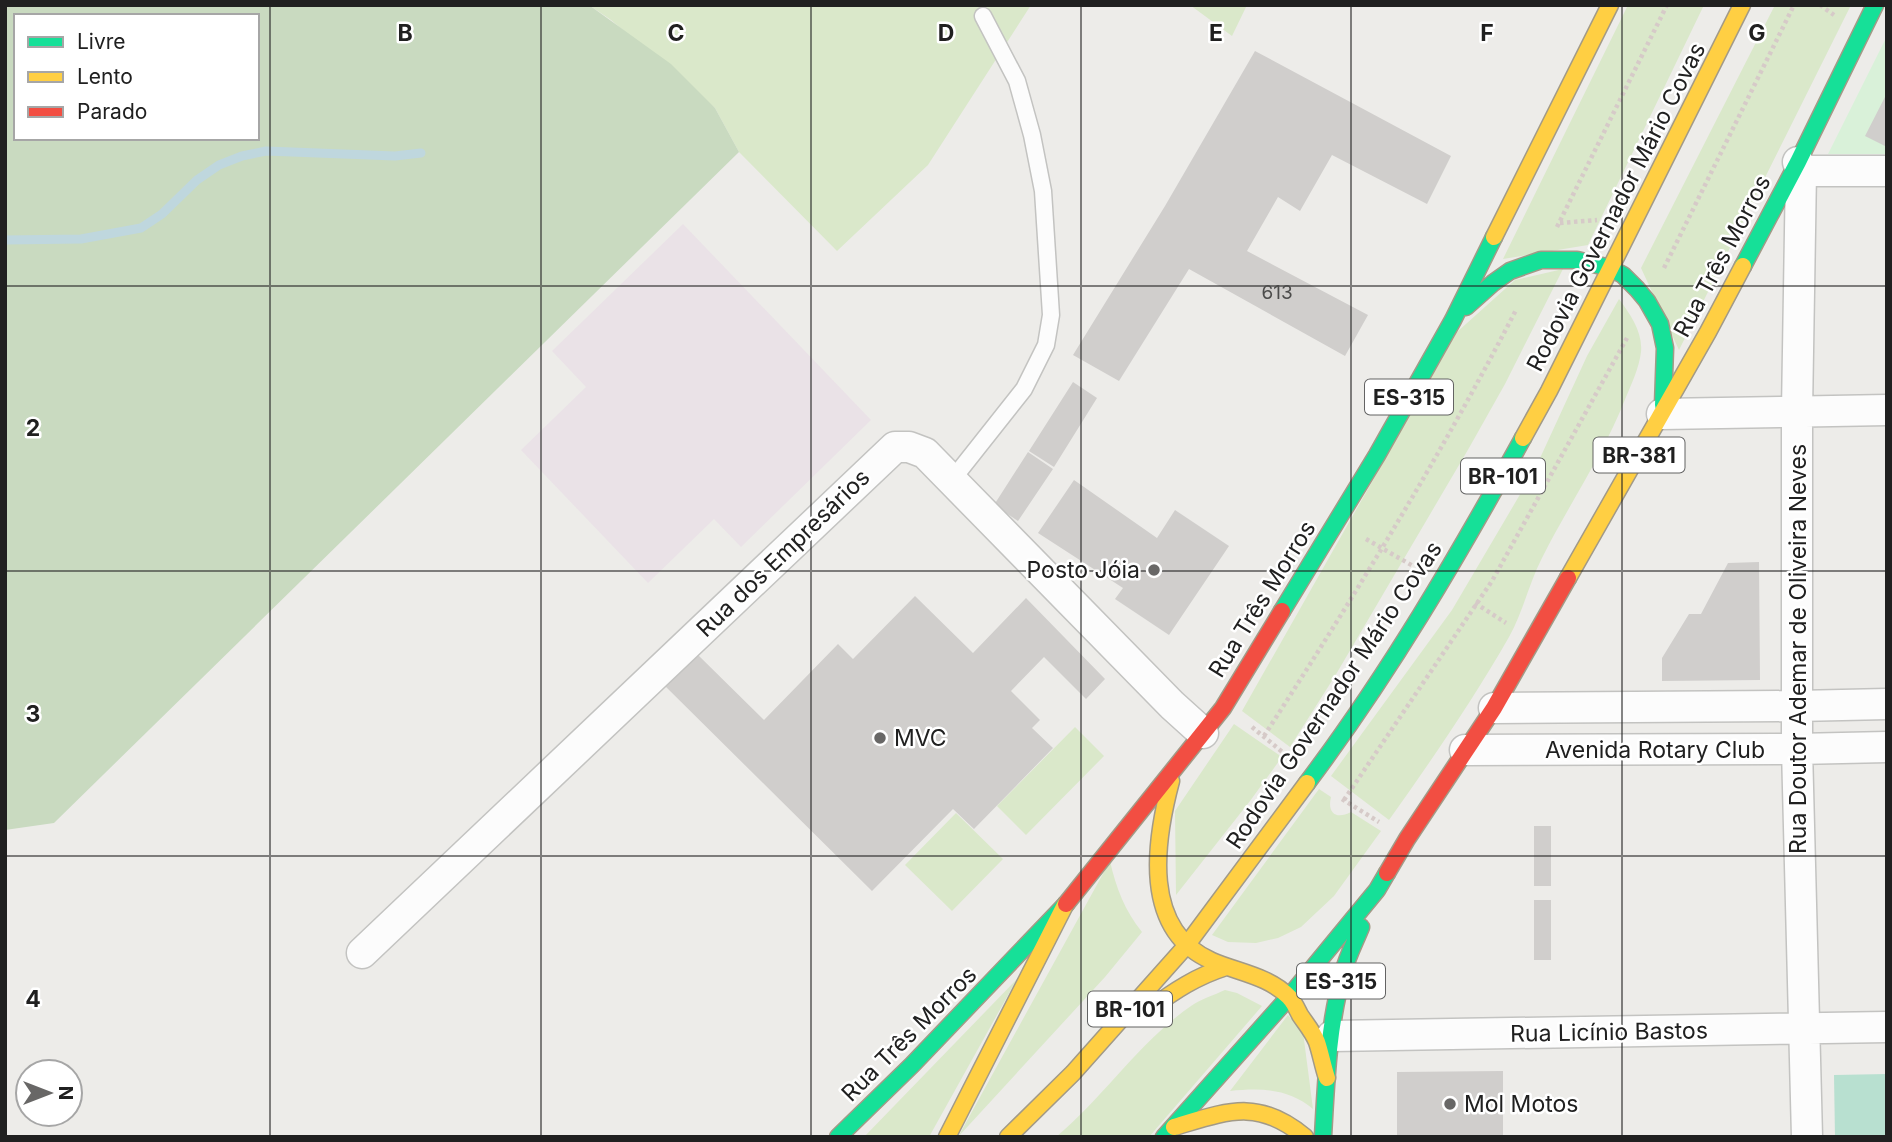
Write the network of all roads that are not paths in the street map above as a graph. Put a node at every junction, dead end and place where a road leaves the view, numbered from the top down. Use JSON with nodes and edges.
{"nodes":[{"id":1,"x":1610,"y":5,"type":"edge"},
{"id":2,"x":1742,"y":5,"type":"edge"},
{"id":3,"x":1875,"y":5,"type":"edge"},
{"id":4,"x":983,"y":16,"type":"dead end"},
{"id":5,"x":1800,"y":167,"type":"junction"},
{"id":6,"x":1887,"y":171,"type":"edge"},
{"id":7,"x":1610,"y":268,"type":"junction"},
{"id":8,"x":1453,"y":320,"type":"junction"},
{"id":9,"x":1887,"y":410,"type":"edge"},
{"id":10,"x":1797,"y":411,"type":"junction"},
{"id":11,"x":1662,"y":414,"type":"junction"},
{"id":12,"x":952,"y":480,"type":"junction"},
{"id":13,"x":1887,"y":704,"type":"edge"},
{"id":14,"x":1797,"y":706,"type":"junction"},
{"id":15,"x":1494,"y":708,"type":"junction"},
{"id":16,"x":1203,"y":733,"type":"junction"},
{"id":17,"x":1887,"y":747,"type":"edge"},
{"id":18,"x":1797,"y":749,"type":"junction"},
{"id":19,"x":1465,"y":750,"type":"junction"},
{"id":20,"x":1174,"y":768,"type":"junction"},
{"id":21,"x":1377,"y":890,"type":"junction"},
{"id":22,"x":1065,"y":905,"type":"junction"},
{"id":23,"x":1334,"y":943,"type":"junction"},
{"id":24,"x":1186,"y":946,"type":"junction"},
{"id":25,"x":362,"y":953,"type":"dead end"},
{"id":26,"x":1304,"y":957,"type":"dead end"},
{"id":27,"x":1274,"y":965,"type":"dead end"},
{"id":28,"x":1226,"y":967,"type":"junction"},
{"id":29,"x":1289,"y":997,"type":"junction"},
{"id":30,"x":1887,"y":1027,"type":"edge"},
{"id":31,"x":1803,"y":1029,"type":"junction"},
{"id":32,"x":1324,"y":1038,"type":"junction"},
{"id":33,"x":1073,"y":1073,"type":"junction"},
{"id":34,"x":1169,"y":1133,"type":"edge"},
{"id":35,"x":838,"y":1137,"type":"edge"},
{"id":36,"x":947,"y":1137,"type":"edge"},
{"id":37,"x":1008,"y":1137,"type":"edge"},
{"id":38,"x":1305,"y":1137,"type":"edge"},
{"id":39,"x":1323,"y":1137,"type":"edge"},
{"id":40,"x":1807,"y":1137,"type":"edge"}],
"edges":[{"from":1,"to":8,"type":"main road","name":"Rua Três Morros","number":"ES-315"},
{"from":2,"to":7,"type":"main road","name":"Rodovia Governador Mário Covas","number":"BR-101"},
{"from":3,"to":5,"type":"main road","name":"Rua Três Morros","number":"BR-381"},
{"from":4,"to":12,"type":"lane"},
{"from":5,"to":6,"type":"street"},
{"from":5,"to":10,"type":"street","name":"Rua Doutor Ademar de Oliveira Neves"},
{"from":5,"to":11,"type":"main road","name":"Rua Três Morros","number":"BR-381"},
{"from":7,"to":8,"type":"main road"},
{"from":7,"to":11,"type":"main road"},
{"from":7,"to":24,"type":"main road","name":"Rodovia Governador Mário Covas","number":"BR-101"},
{"from":8,"to":16,"type":"main road","name":"Rua Três Morros","number":"ES-315"},
{"from":9,"to":10,"type":"street"},
{"from":10,"to":11,"type":"street"},
{"from":10,"to":14,"type":"street","name":"Rua Doutor Ademar de Oliveira Neves"},
{"from":11,"to":15,"type":"main road","name":"Rua Três Morros","number":"BR-381"},
{"from":12,"to":16,"type":"street","name":"Rua dos Empresários"},
{"from":12,"to":25,"type":"street","name":"Rua dos Empresários"},
{"from":13,"to":14,"type":"street","name":"Avenida Rotary Club"},
{"from":14,"to":15,"type":"street","name":"Avenida Rotary Club"},
{"from":14,"to":18,"type":"street","name":"Rua Doutor Ademar de Oliveira Neves"},
{"from":15,"to":19,"type":"main road","name":"Rua Três Morros","number":"BR-381"},
{"from":16,"to":20,"type":"main road","name":"Rua Três Morros","number":"ES-315"},
{"from":17,"to":18,"type":"street","name":"Avenida Rotary Club"},
{"from":18,"to":19,"type":"street","name":"Avenida Rotary Club"},
{"from":18,"to":31,"type":"street","name":"Rua Doutor Ademar de Oliveira Neves"},
{"from":19,"to":21,"type":"main road","name":"Rua Três Morros","number":"BR-381"},
{"from":20,"to":22,"type":"main road","name":"Rua Três Morros"},
{"from":20,"to":24,"type":"main road"},
{"from":21,"to":23,"type":"main road","name":"Rua Três Morros"},
{"from":21,"to":32,"type":"main road","number":"ES-315"},
{"from":22,"to":35,"type":"main road","name":"Rua Três Morros"},
{"from":22,"to":36,"type":"main road"},
{"from":23,"to":26,"type":"main road"},
{"from":23,"to":29,"type":"main road","name":"Rua Três Morros"},
{"from":24,"to":28,"type":"main road"},
{"from":24,"to":33,"type":"main road","name":"Rodovia Governador Mário Covas","number":"BR-101"},
{"from":27,"to":28,"type":"main road"},
{"from":28,"to":29,"type":"main road"},
{"from":28,"to":33,"type":"main road"},
{"from":29,"to":32,"type":"main road","number":"ES-315"},
{"from":29,"to":34,"type":"main road","name":"Rua Três Morros"},
{"from":30,"to":31,"type":"street","name":"Rua Licínio Bastos"},
{"from":31,"to":32,"type":"street","name":"Rua Licínio Bastos"},
{"from":31,"to":40,"type":"street","name":"Rua Doutor Ademar de Oliveira Neves"},
{"from":32,"to":39,"type":"main road","number":"ES-315"},
{"from":33,"to":37,"type":"main road","name":"Rodovia Governador Mário Covas","number":"BR-101"},
{"from":34,"to":38,"type":"main road"}]}
